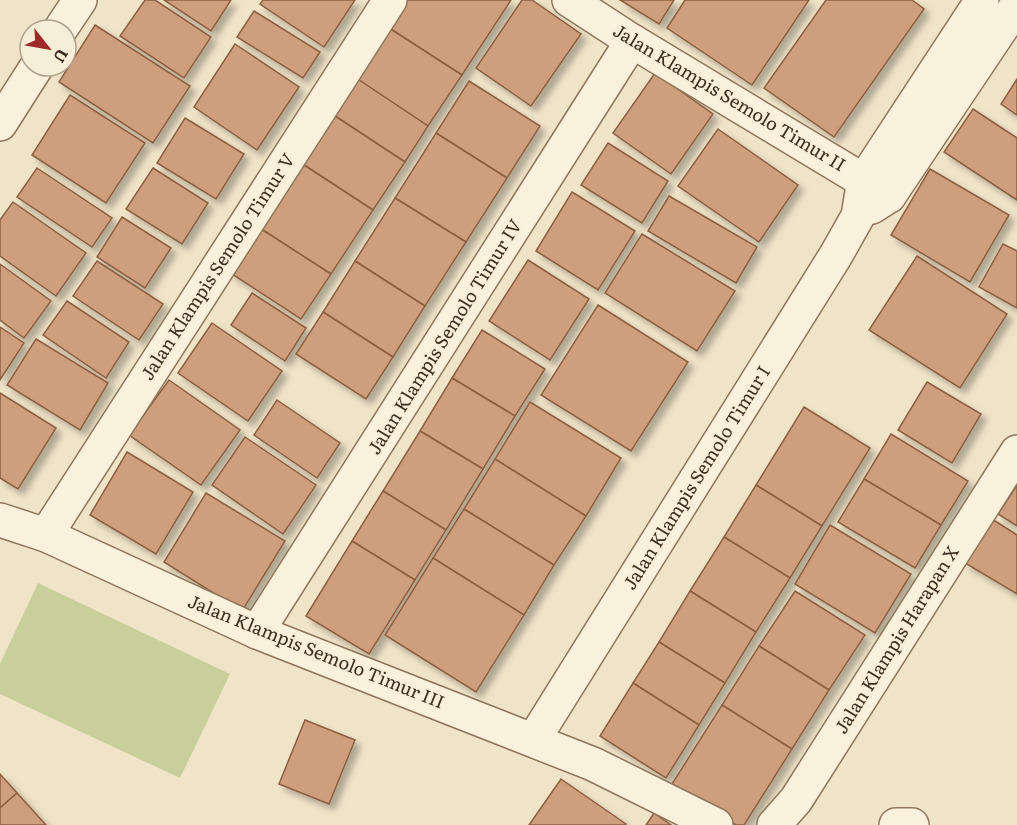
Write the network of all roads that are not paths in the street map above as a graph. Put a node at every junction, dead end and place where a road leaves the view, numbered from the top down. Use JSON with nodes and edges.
{"nodes":[{"id":1,"x":80,"y":0,"type":"edge"},
{"id":2,"x":390,"y":0,"type":"edge"},
{"id":3,"x":568,"y":0,"type":"edge"},
{"id":4,"x":982,"y":0,"type":"edge"},
{"id":5,"x":1017,"y":5,"type":"edge"},
{"id":6,"x":68,"y":18,"type":"edge"},
{"id":7,"x":632,"y":41,"type":"junction"},
{"id":8,"x":29,"y":78,"type":"edge"},
{"id":9,"x":0,"y":124,"type":"edge"},
{"id":10,"x":876,"y":188,"type":"junction"},
{"id":11,"x":1017,"y":452,"type":"edge"},
{"id":12,"x":0,"y":520,"type":"edge"},
{"id":13,"x":46,"y":535,"type":"junction"},
{"id":14,"x":257,"y":632,"type":"junction"},
{"id":15,"x":534,"y":739,"type":"junction"},
{"id":16,"x":716,"y":825,"type":"edge"},
{"id":17,"x":774,"y":825,"type":"edge"},
{"id":18,"x":896,"y":825,"type":"edge"},
{"id":19,"x":912,"y":825,"type":"edge"}],
"edges":[{"from":1,"to":6,"type":"street"},
{"from":2,"to":13,"type":"street","name":"Jalan Klampis Semolo Timur V"},
{"from":3,"to":7,"type":"street","name":"Jalan Klampis Semolo Timur II"},
{"from":4,"to":10,"type":"street","name":"Jalan Klampis Semolo Timur I"},
{"from":5,"to":10,"type":"street","name":"Jalan Klampis Semolo Timur I"},
{"from":7,"to":10,"type":"street","name":"Jalan Klampis Semolo Timur II"},
{"from":7,"to":14,"type":"street","name":"Jalan Klampis Semolo Timur IV"},
{"from":8,"to":9,"type":"street"},
{"from":10,"to":15,"type":"street","name":"Jalan Klampis Semolo Timur I"},
{"from":11,"to":17,"type":"street","name":"Jalan Klampis Harapan X"},
{"from":12,"to":13,"type":"street","name":"Jalan Klampis Semolo Timur III"},
{"from":13,"to":14,"type":"street","name":"Jalan Klampis Semolo Timur III"},
{"from":14,"to":15,"type":"street","name":"Jalan Klampis Semolo Timur III"},
{"from":15,"to":16,"type":"street"},
{"from":18,"to":19,"type":"street"}]}
